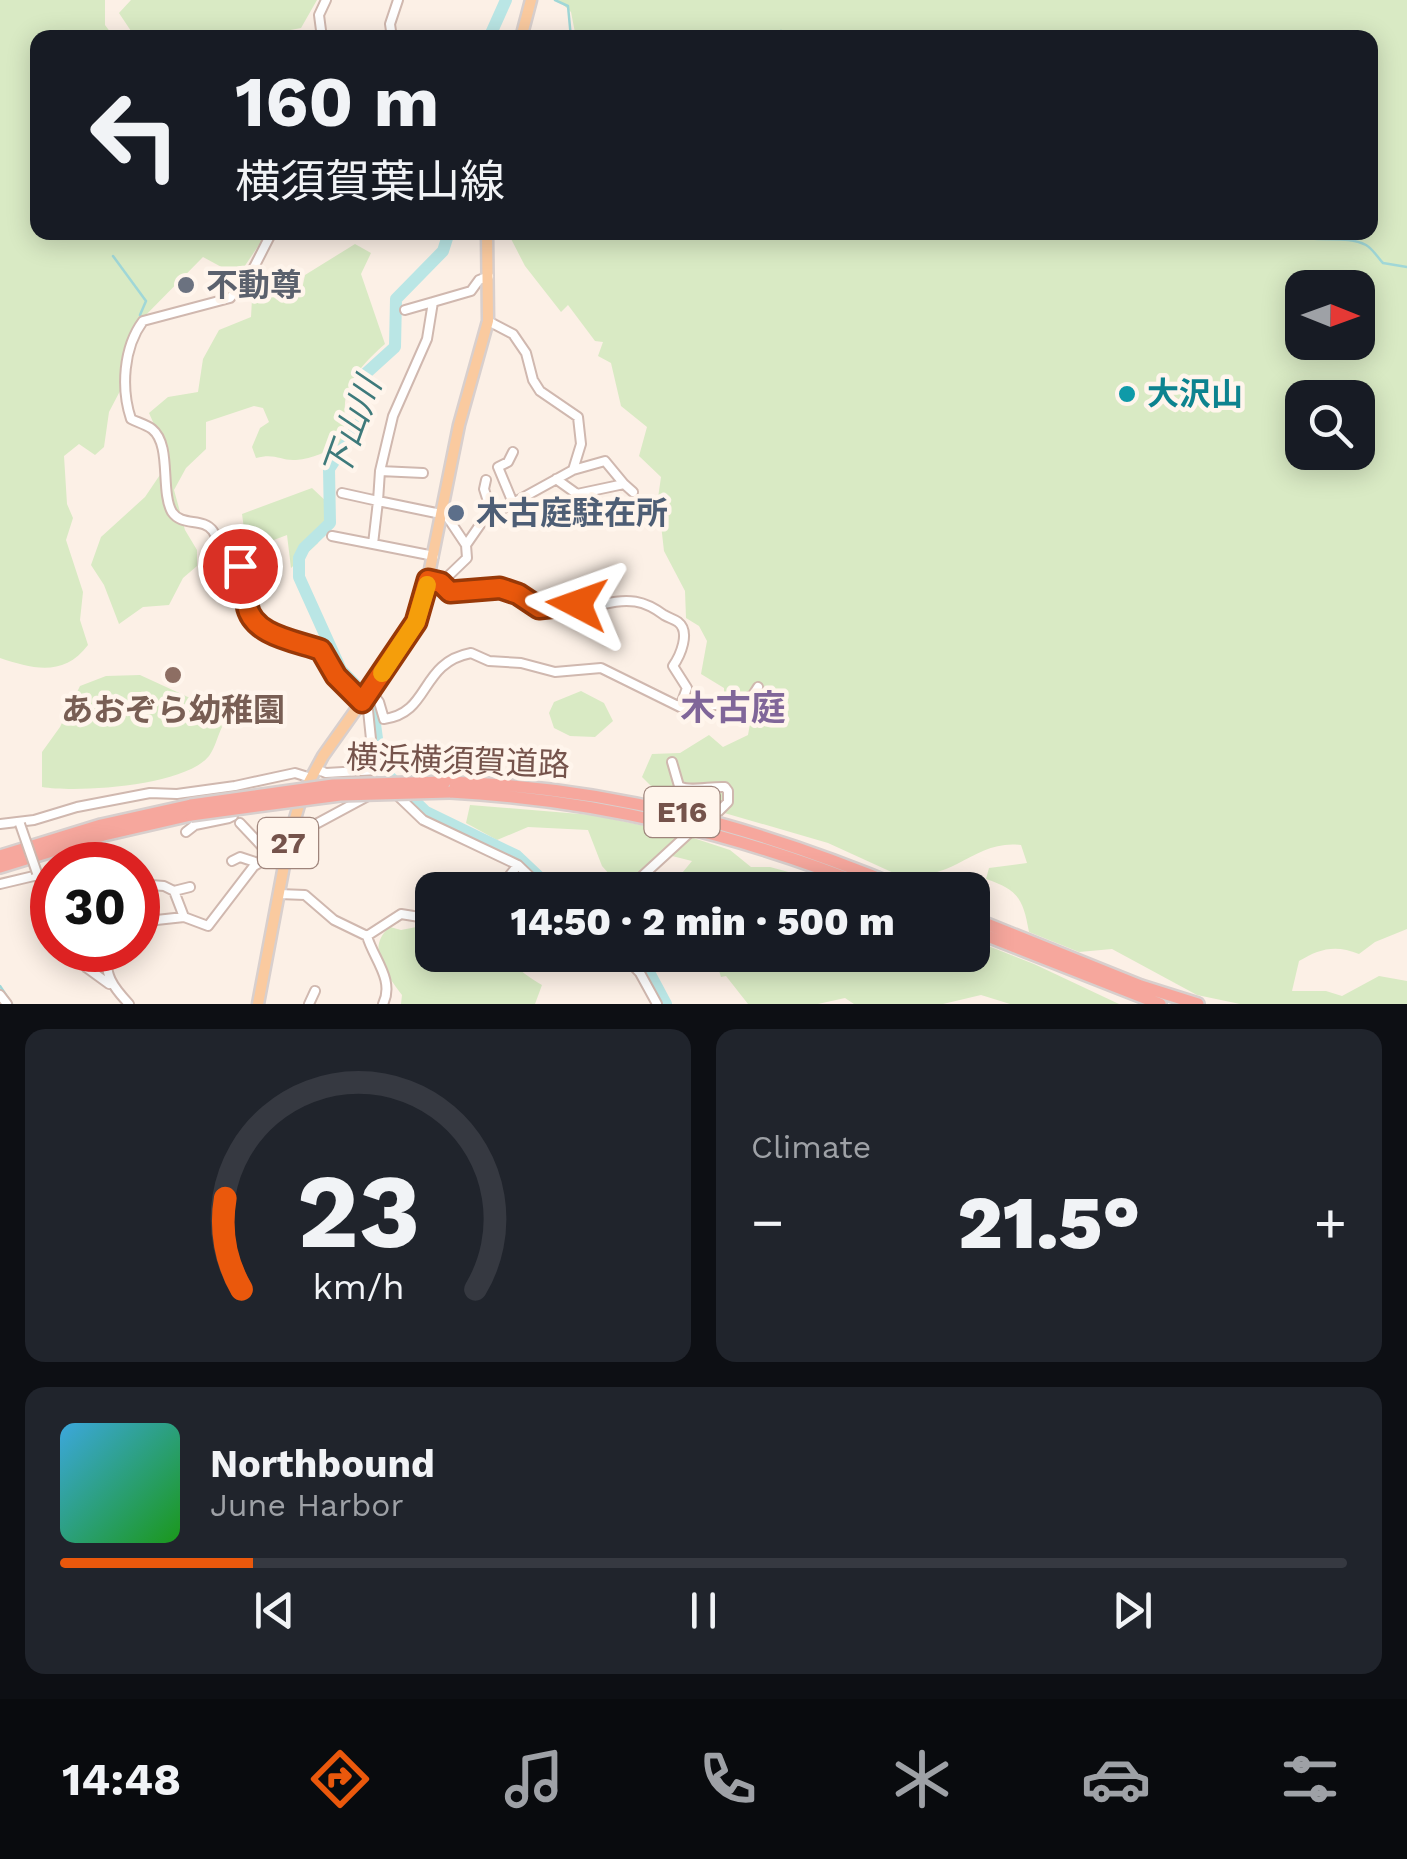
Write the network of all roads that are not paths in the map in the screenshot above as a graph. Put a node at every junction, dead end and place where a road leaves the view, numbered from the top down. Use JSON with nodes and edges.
{"nodes":[{"id":1,"x":326,"y":0,"type":"edge"},
{"id":2,"x":398,"y":0,"type":"edge"},
{"id":3,"x":531,"y":0,"type":"edge"},
{"id":4,"x":321,"y":30,"type":"edge"},
{"id":5,"x":391,"y":30,"type":"edge"},
{"id":6,"x":523,"y":30,"type":"edge"},
{"id":7,"x":268,"y":240,"type":"edge"},
{"id":8,"x":487,"y":240,"type":"edge"},
{"id":9,"x":489,"y":276,"type":"junction"},
{"id":10,"x":432,"y":302,"type":"junction"},
{"id":11,"x":406,"y":310,"type":"dead end"},
{"id":12,"x":488,"y":321,"type":"junction"},
{"id":13,"x":513,"y":452,"type":"dead end"},
{"id":14,"x":573,"y":470,"type":"junction"},
{"id":15,"x":380,"y":471,"type":"junction"},
{"id":16,"x":423,"y":473,"type":"dead end"},
{"id":17,"x":556,"y":479,"type":"junction"},
{"id":18,"x":486,"y":480,"type":"dead end"},
{"id":19,"x":624,"y":484,"type":"junction"},
{"id":20,"x":633,"y":492,"type":"dead end"},
{"id":21,"x":342,"y":494,"type":"dead end"},
{"id":22,"x":378,"y":501,"type":"junction"},
{"id":23,"x":512,"y":503,"type":"junction"},
{"id":24,"x":442,"y":513,"type":"junction"},
{"id":25,"x":492,"y":514,"type":"junction"},
{"id":26,"x":332,"y":536,"type":"dead end"},
{"id":27,"x":373,"y":544,"type":"junction"},
{"id":28,"x":466,"y":545,"type":"junction"},
{"id":29,"x":434,"y":556,"type":"junction"},
{"id":30,"x":428,"y":580,"type":"junction"},
{"id":31,"x":441,"y":583,"type":"junction"},
{"id":32,"x":758,"y":687,"type":"dead end"},
{"id":33,"x":366,"y":696,"type":"junction"},
{"id":34,"x":680,"y":706,"type":"junction"},
{"id":35,"x":672,"y":762,"type":"dead end"},
{"id":36,"x":378,"y":770,"type":"junction"},
{"id":37,"x":313,"y":773,"type":"junction"},
{"id":38,"x":390,"y":785,"type":"junction"},
{"id":39,"x":235,"y":786,"type":"junction"},
{"id":40,"x":448,"y":787,"type":"junction"},
{"id":41,"x":191,"y":810,"type":"junction"},
{"id":42,"x":718,"y":812,"type":"dead end"},
{"id":43,"x":20,"y":822,"type":"junction"},
{"id":44,"x":293,"y":822,"type":"junction"},
{"id":45,"x":240,"y":823,"type":"dead end"},
{"id":46,"x":0,"y":824,"type":"edge"},
{"id":47,"x":186,"y":832,"type":"dead end"},
{"id":48,"x":688,"y":834,"type":"dead end"},
{"id":49,"x":289,"y":839,"type":"junction"},
{"id":50,"x":30,"y":853,"type":"edge"},
{"id":51,"x":0,"y":856,"type":"edge"},
{"id":52,"x":271,"y":856,"type":"junction"},
{"id":53,"x":232,"y":861,"type":"dead end"},
{"id":54,"x":258,"y":863,"type":"junction"},
{"id":55,"x":518,"y":865,"type":"junction"},
{"id":56,"x":0,"y":866,"type":"edge"},
{"id":57,"x":512,"y":872,"type":"edge"},
{"id":58,"x":525,"y":872,"type":"edge"},
{"id":59,"x":647,"y":872,"type":"edge"},
{"id":60,"x":829,"y":872,"type":"edge"},
{"id":61,"x":861,"y":872,"type":"edge"},
{"id":62,"x":30,"y":876,"type":"edge"},
{"id":63,"x":0,"y":884,"type":"edge"},
{"id":64,"x":160,"y":886,"type":"edge"},
{"id":65,"x":190,"y":887,"type":"dead end"},
{"id":66,"x":174,"y":892,"type":"junction"},
{"id":67,"x":278,"y":894,"type":"junction"},
{"id":68,"x":184,"y":916,"type":"junction"},
{"id":69,"x":415,"y":916,"type":"edge"},
{"id":70,"x":160,"y":919,"type":"edge"},
{"id":71,"x":990,"y":925,"type":"edge"},
{"id":72,"x":367,"y":936,"type":"junction"},
{"id":73,"x":990,"y":937,"type":"edge"},
{"id":74,"x":92,"y":972,"type":"edge"},
{"id":75,"x":106,"y":972,"type":"edge"},
{"id":76,"x":639,"y":972,"type":"edge"},
{"id":77,"x":113,"y":987,"type":"junction"},
{"id":78,"x":315,"y":991,"type":"dead end"},
{"id":79,"x":0,"y":995,"type":"edge"},
{"id":80,"x":7,"y":1004,"type":"edge"},
{"id":81,"x":128,"y":1004,"type":"edge"},
{"id":82,"x":258,"y":1004,"type":"edge"},
{"id":83,"x":309,"y":1004,"type":"edge"},
{"id":84,"x":383,"y":1004,"type":"edge"},
{"id":85,"x":657,"y":1004,"type":"edge"},
{"id":86,"x":1160,"y":1004,"type":"edge"},
{"id":87,"x":1198,"y":1004,"type":"edge"}],
"edges":[{"from":1,"to":4,"type":"street"},
{"from":2,"to":5,"type":"street"},
{"from":3,"to":6,"type":"main road"},
{"from":7,"to":33,"type":"street"},
{"from":8,"to":9,"type":"main road","number":"27"},
{"from":9,"to":10,"type":"street"},
{"from":9,"to":12,"type":"main road","number":"27"},
{"from":10,"to":11,"type":"street"},
{"from":10,"to":15,"type":"street"},
{"from":12,"to":14,"type":"street"},
{"from":12,"to":24,"type":"main road","number":"27"},
{"from":13,"to":23,"type":"street"},
{"from":14,"to":17,"type":"street"},
{"from":14,"to":19,"type":"street"},
{"from":15,"to":16,"type":"street"},
{"from":15,"to":22,"type":"street"},
{"from":17,"to":19,"type":"street"},
{"from":17,"to":23,"type":"street"},
{"from":18,"to":25,"type":"street"},
{"from":19,"to":20,"type":"street"},
{"from":21,"to":22,"type":"street"},
{"from":22,"to":24,"type":"street"},
{"from":22,"to":27,"type":"street"},
{"from":23,"to":25,"type":"street"},
{"from":24,"to":28,"type":"street"},
{"from":24,"to":29,"type":"main road","number":"27"},
{"from":25,"to":28,"type":"street"},
{"from":26,"to":27,"type":"street"},
{"from":27,"to":29,"type":"street"},
{"from":28,"to":31,"type":"street"},
{"from":29,"to":30,"type":"main road","number":"27"},
{"from":30,"to":31,"type":"street"},
{"from":30,"to":33,"type":"main road","number":"27"},
{"from":31,"to":34,"type":"street"},
{"from":32,"to":34,"type":"street"},
{"from":33,"to":34,"type":"street"},
{"from":33,"to":36,"type":"street"},
{"from":33,"to":37,"type":"main road","number":"27"},
{"from":35,"to":42,"type":"street"},
{"from":36,"to":37,"type":"street"},
{"from":36,"to":38,"type":"street"},
{"from":37,"to":39,"type":"street"},
{"from":37,"to":44,"type":"main road","number":"27"},
{"from":38,"to":44,"type":"street"},
{"from":38,"to":55,"type":"street"},
{"from":39,"to":43,"type":"street"},
{"from":39,"to":47,"type":"street"},
{"from":40,"to":41,"type":"highway","name":"横浜横須賀道路","number":"E16","bridge":true},
{"from":40,"to":60,"type":"highway","name":"横浜横須賀道路","number":"E16"},
{"from":40,"to":61,"type":"highway","name":"横浜横須賀道路","number":"E16"},
{"from":41,"to":51,"type":"highway","name":"横浜横須賀道路","number":"E16"},
{"from":41,"to":56,"type":"highway","name":"横浜横須賀道路","number":"E16"},
{"from":43,"to":46,"type":"street"},
{"from":43,"to":50,"type":"street","bridge":true},
{"from":44,"to":49,"type":"main road","number":"27"},
{"from":45,"to":52,"type":"street"},
{"from":48,"to":59,"type":"street"},
{"from":49,"to":52,"type":"street"},
{"from":49,"to":67,"type":"main road","number":"27"},
{"from":52,"to":54,"type":"street"},
{"from":53,"to":54,"type":"street"},
{"from":54,"to":68,"type":"street"},
{"from":55,"to":57,"type":"street"},
{"from":55,"to":58,"type":"street"},
{"from":62,"to":63,"type":"street"},
{"from":64,"to":66,"type":"street"},
{"from":65,"to":66,"type":"street"},
{"from":66,"to":68,"type":"street"},
{"from":67,"to":72,"type":"street"},
{"from":67,"to":82,"type":"main road","number":"27"},
{"from":68,"to":70,"type":"street"},
{"from":69,"to":72,"type":"street"},
{"from":71,"to":87,"type":"highway"},
{"from":72,"to":84,"type":"street"},
{"from":73,"to":86,"type":"highway"},
{"from":74,"to":77,"type":"street"},
{"from":75,"to":77,"type":"street"},
{"from":76,"to":85,"type":"street"},
{"from":77,"to":81,"type":"street"},
{"from":78,"to":83,"type":"street"},
{"from":79,"to":80,"type":"street"}]}
